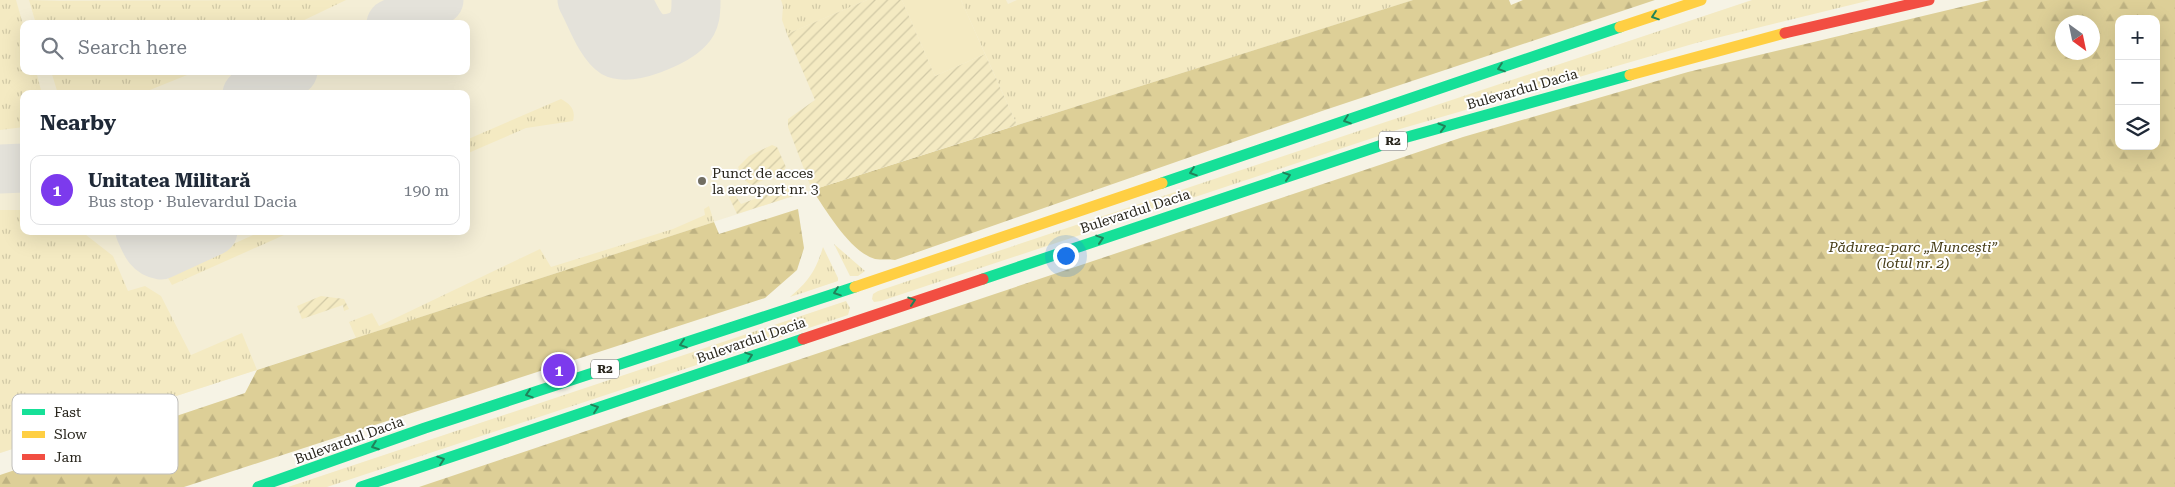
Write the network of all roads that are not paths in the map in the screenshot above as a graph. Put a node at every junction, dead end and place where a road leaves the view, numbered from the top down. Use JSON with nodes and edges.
{"nodes":[{"id":1,"x":1701,"y":0,"type":"edge"},
{"id":2,"x":1930,"y":0,"type":"edge"},
{"id":3,"x":855,"y":286,"type":"junction"},
{"id":4,"x":863,"y":309,"type":"junction"},
{"id":5,"x":258,"y":487,"type":"edge"},
{"id":6,"x":361,"y":487,"type":"edge"}],
"edges":[{"from":1,"to":3,"type":"main road","name":"Bulevardul Dacia","number":"R2","one_way":true},
{"from":4,"to":2,"type":"main road","name":"Bulevardul Dacia","number":"R2","one_way":true},
{"from":3,"to":4,"type":"main road"},
{"from":3,"to":5,"type":"main road","name":"Bulevardul Dacia","number":"R2","one_way":true},
{"from":6,"to":4,"type":"main road","name":"Bulevardul Dacia","number":"R2","one_way":true}]}
